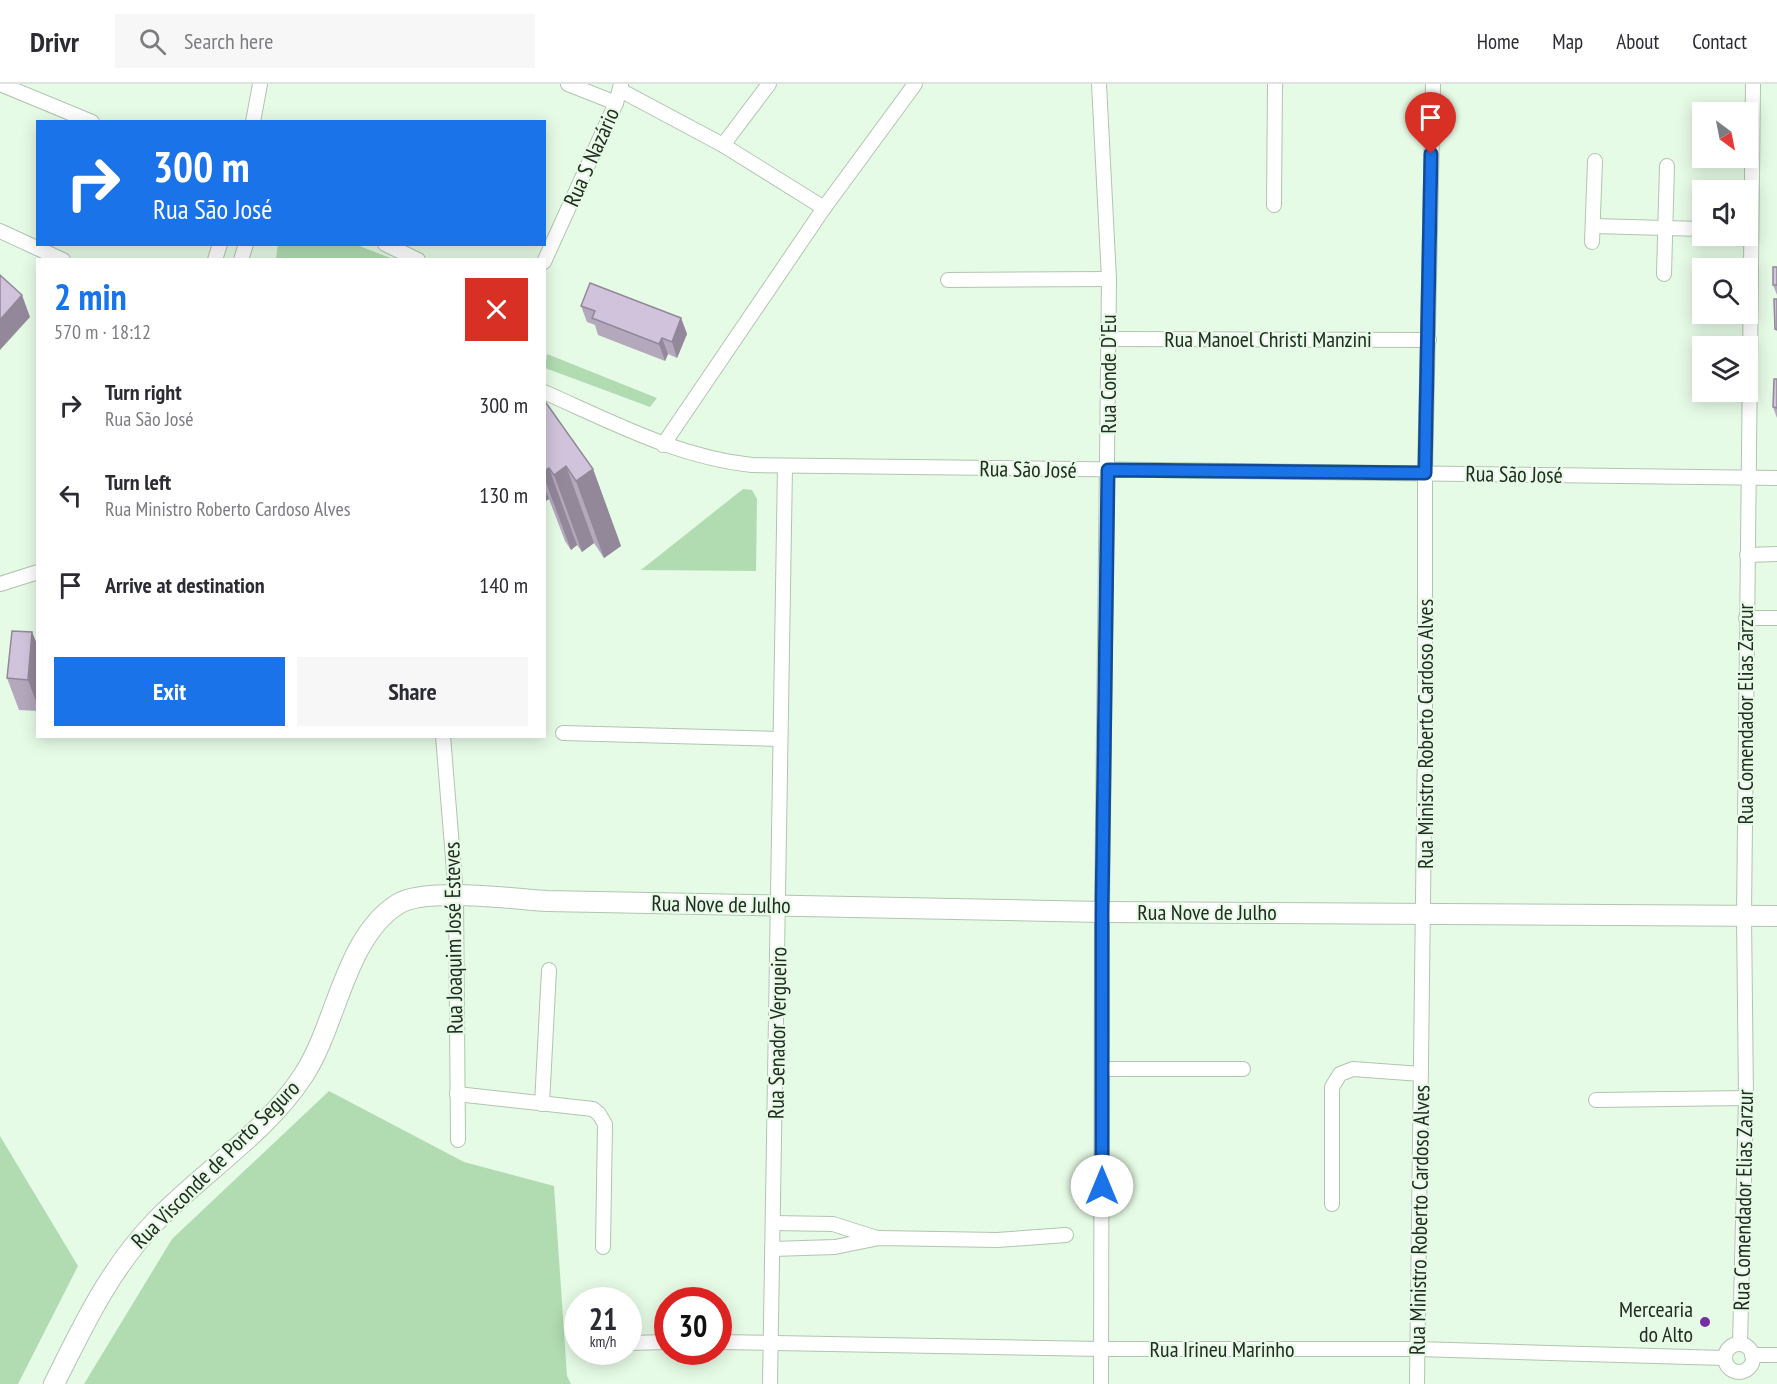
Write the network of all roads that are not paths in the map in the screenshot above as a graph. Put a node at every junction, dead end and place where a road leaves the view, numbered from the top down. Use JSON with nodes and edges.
{"nodes":[{"id":1,"x":0,"y":84,"type":"edge"},
{"id":2,"x":260,"y":84,"type":"edge"},
{"id":3,"x":568,"y":84,"type":"edge"},
{"id":4,"x":769,"y":84,"type":"edge"},
{"id":5,"x":915,"y":84,"type":"edge"},
{"id":6,"x":1100,"y":84,"type":"edge"},
{"id":7,"x":1275,"y":84,"type":"edge"},
{"id":8,"x":1432,"y":84,"type":"edge"},
{"id":9,"x":1753,"y":84,"type":"edge"},
{"id":10,"x":34,"y":91,"type":"edge"},
{"id":11,"x":619,"y":92,"type":"edge"},
{"id":12,"x":88,"y":120,"type":"edge"},
{"id":13,"x":253,"y":120,"type":"edge"},
{"id":14,"x":723,"y":145,"type":"junction"},
{"id":15,"x":1594,"y":161,"type":"dead end"},
{"id":16,"x":1667,"y":166,"type":"dead end"},
{"id":17,"x":1750,"y":180,"type":"edge"},
{"id":18,"x":1274,"y":205,"type":"dead end"},
{"id":19,"x":824,"y":208,"type":"junction"},
{"id":20,"x":1593,"y":226,"type":"junction"},
{"id":21,"x":1666,"y":228,"type":"junction"},
{"id":22,"x":1692,"y":229,"type":"edge"},
{"id":23,"x":0,"y":231,"type":"edge"},
{"id":24,"x":1592,"y":242,"type":"dead end"},
{"id":25,"x":389,"y":246,"type":"edge"},
{"id":26,"x":1749,"y":246,"type":"edge"},
{"id":27,"x":59,"y":258,"type":"edge"},
{"id":28,"x":414,"y":258,"type":"edge"},
{"id":29,"x":546,"y":258,"type":"edge"},
{"id":30,"x":1664,"y":274,"type":"dead end"},
{"id":31,"x":1109,"y":279,"type":"junction"},
{"id":32,"x":948,"y":280,"type":"dead end"},
{"id":33,"x":1107,"y":339,"type":"junction"},
{"id":34,"x":1428,"y":340,"type":"junction"},
{"id":35,"x":546,"y":393,"type":"edge"},
{"id":36,"x":663,"y":445,"type":"junction"},
{"id":37,"x":785,"y":466,"type":"junction"},
{"id":38,"x":1108,"y":470,"type":"junction"},
{"id":39,"x":1425,"y":473,"type":"junction"},
{"id":40,"x":1747,"y":477,"type":"junction"},
{"id":41,"x":1777,"y":478,"type":"edge"},
{"id":42,"x":1777,"y":554,"type":"edge"},
{"id":43,"x":1747,"y":555,"type":"junction"},
{"id":44,"x":36,"y":573,"type":"edge"},
{"id":45,"x":0,"y":584,"type":"edge"},
{"id":46,"x":1746,"y":618,"type":"junction"},
{"id":47,"x":1777,"y":618,"type":"edge"},
{"id":48,"x":562,"y":733,"type":"dead end"},
{"id":49,"x":444,"y":738,"type":"edge"},
{"id":50,"x":779,"y":739,"type":"junction"},
{"id":51,"x":456,"y":896,"type":"junction"},
{"id":52,"x":779,"y":906,"type":"junction"},
{"id":53,"x":1102,"y":912,"type":"junction"},
{"id":54,"x":1424,"y":912,"type":"junction"},
{"id":55,"x":1744,"y":915,"type":"junction"},
{"id":56,"x":1777,"y":916,"type":"edge"},
{"id":57,"x":549,"y":970,"type":"dead end"},
{"id":58,"x":1102,"y":1069,"type":"junction"},
{"id":59,"x":1243,"y":1069,"type":"dead end"},
{"id":60,"x":1421,"y":1074,"type":"junction"},
{"id":61,"x":457,"y":1094,"type":"junction"},
{"id":62,"x":1746,"y":1098,"type":"junction"},
{"id":63,"x":1596,"y":1100,"type":"dead end"},
{"id":64,"x":542,"y":1104,"type":"junction"},
{"id":65,"x":458,"y":1140,"type":"dead end"},
{"id":66,"x":1332,"y":1204,"type":"dead end"},
{"id":67,"x":773,"y":1223,"type":"junction"},
{"id":68,"x":1066,"y":1235,"type":"dead end"},
{"id":69,"x":879,"y":1238,"type":"junction"},
{"id":70,"x":603,"y":1247,"type":"dead end"},
{"id":71,"x":772,"y":1249,"type":"junction"},
{"id":72,"x":732,"y":1342,"type":"edge"},
{"id":73,"x":770,"y":1342,"type":"junction"},
{"id":74,"x":1740,"y":1344,"type":"junction"},
{"id":75,"x":1102,"y":1349,"type":"junction"},
{"id":76,"x":1417,"y":1349,"type":"junction"},
{"id":77,"x":1752,"y":1355,"type":"junction"},
{"id":78,"x":1777,"y":1356,"type":"edge"},
{"id":79,"x":1725,"y":1358,"type":"junction"},
{"id":80,"x":1740,"y":1378,"type":"edge"},
{"id":81,"x":54,"y":1384,"type":"edge"},
{"id":82,"x":770,"y":1384,"type":"edge"},
{"id":83,"x":1101,"y":1384,"type":"edge"},
{"id":84,"x":1417,"y":1384,"type":"edge"}],
"edges":[{"from":1,"to":10,"type":"street"},
{"from":2,"to":13,"type":"street"},
{"from":3,"to":11,"type":"street"},
{"from":4,"to":14,"type":"street"},
{"from":5,"to":19,"type":"street"},
{"from":6,"to":31,"type":"street","name":"Rua Conde D'Eu"},
{"from":7,"to":18,"type":"street"},
{"from":8,"to":34,"type":"street","name":"Rua Ministro Roberto Cardoso Alves"},
{"from":9,"to":17,"type":"street","name":"Rua Comendador Elias Zarzur"},
{"from":10,"to":12,"type":"street"},
{"from":11,"to":14,"type":"street"},
{"from":11,"to":29,"type":"street","name":"Rua S Nazário"},
{"from":14,"to":19,"type":"street"},
{"from":15,"to":20,"type":"street"},
{"from":16,"to":21,"type":"street"},
{"from":19,"to":36,"type":"street"},
{"from":20,"to":21,"type":"street"},
{"from":20,"to":24,"type":"street"},
{"from":21,"to":22,"type":"street"},
{"from":21,"to":30,"type":"street"},
{"from":23,"to":27,"type":"street"},
{"from":25,"to":28,"type":"street"},
{"from":26,"to":40,"type":"street","name":"Rua Comendador Elias Zarzur"},
{"from":31,"to":32,"type":"street"},
{"from":31,"to":33,"type":"street","name":"Rua Conde D'Eu"},
{"from":33,"to":34,"type":"street","name":"Rua Manoel Christi Manzini"},
{"from":33,"to":38,"type":"street","name":"Rua Conde D'Eu"},
{"from":34,"to":39,"type":"street","name":"Rua Ministro Roberto Cardoso Alves"},
{"from":35,"to":36,"type":"street","name":"Rua São José"},
{"from":36,"to":37,"type":"street","name":"Rua São José"},
{"from":37,"to":38,"type":"street","name":"Rua São José"},
{"from":37,"to":50,"type":"street","name":"Rua Senador Vergueiro"},
{"from":38,"to":39,"type":"street","name":"Rua São José"},
{"from":38,"to":53,"type":"street","name":"Rua Conde D'Eu"},
{"from":39,"to":40,"type":"street","name":"Rua São José"},
{"from":39,"to":54,"type":"street","name":"Rua Ministro Roberto Cardoso Alves"},
{"from":40,"to":41,"type":"street","name":"Rua São José"},
{"from":40,"to":43,"type":"street","name":"Rua Comendador Elias Zarzur"},
{"from":42,"to":43,"type":"street"},
{"from":43,"to":46,"type":"street","name":"Rua Comendador Elias Zarzur"},
{"from":44,"to":45,"type":"street"},
{"from":46,"to":47,"type":"street"},
{"from":46,"to":55,"type":"street","name":"Rua Comendador Elias Zarzur"},
{"from":48,"to":50,"type":"street"},
{"from":49,"to":51,"type":"street","name":"Rua Joaquim José Esteves"},
{"from":50,"to":52,"type":"street","name":"Rua Senador Vergueiro"},
{"from":51,"to":52,"type":"street","name":"Rua Nove de Julho"},
{"from":51,"to":61,"type":"street","name":"Rua Joaquim José Esteves"},
{"from":51,"to":81,"type":"street","name":"Rua Visconde de Porto Seguro"},
{"from":52,"to":53,"type":"street","name":"Rua Nove de Julho"},
{"from":52,"to":67,"type":"street","name":"Rua Senador Vergueiro"},
{"from":53,"to":54,"type":"street","name":"Rua Nove de Julho"},
{"from":53,"to":58,"type":"street","name":"Rua Conde D'Eu"},
{"from":54,"to":55,"type":"street","name":"Rua Nove de Julho"},
{"from":54,"to":60,"type":"street","name":"Rua Ministro Roberto Cardoso Alves"},
{"from":55,"to":56,"type":"street","name":"Rua Nove de Julho"},
{"from":55,"to":62,"type":"street","name":"Rua Comendador Elias Zarzur"},
{"from":57,"to":64,"type":"street"},
{"from":58,"to":59,"type":"street"},
{"from":58,"to":75,"type":"street","name":"Rua Conde D'Eu"},
{"from":60,"to":66,"type":"street"},
{"from":60,"to":76,"type":"street","name":"Rua Ministro Roberto Cardoso Alves"},
{"from":61,"to":64,"type":"street"},
{"from":61,"to":65,"type":"street","name":"Rua Joaquim José Esteves"},
{"from":62,"to":63,"type":"street"},
{"from":62,"to":74,"type":"street","name":"Rua Comendador Elias Zarzur"},
{"from":64,"to":70,"type":"street"},
{"from":67,"to":69,"type":"street"},
{"from":67,"to":71,"type":"street","name":"Rua Senador Vergueiro"},
{"from":68,"to":69,"type":"street"},
{"from":69,"to":71,"type":"street"},
{"from":71,"to":73,"type":"street","name":"Rua Senador Vergueiro"},
{"from":72,"to":73,"type":"street","name":"Rua Irineu Marinho"},
{"from":73,"to":75,"type":"street","name":"Rua Irineu Marinho"},
{"from":73,"to":82,"type":"street","name":"Rua Senador Vergueiro"},
{"from":74,"to":77,"type":"street"},
{"from":74,"to":79,"type":"street"},
{"from":75,"to":76,"type":"street","name":"Rua Irineu Marinho"},
{"from":75,"to":83,"type":"street","name":"Rua Conde D'Eu"},
{"from":76,"to":79,"type":"street","name":"Rua Irineu Marinho"},
{"from":76,"to":84,"type":"street","name":"Rua Ministro Roberto Cardoso Alves"},
{"from":77,"to":78,"type":"street"},
{"from":77,"to":80,"type":"street"},
{"from":79,"to":80,"type":"street"}]}
